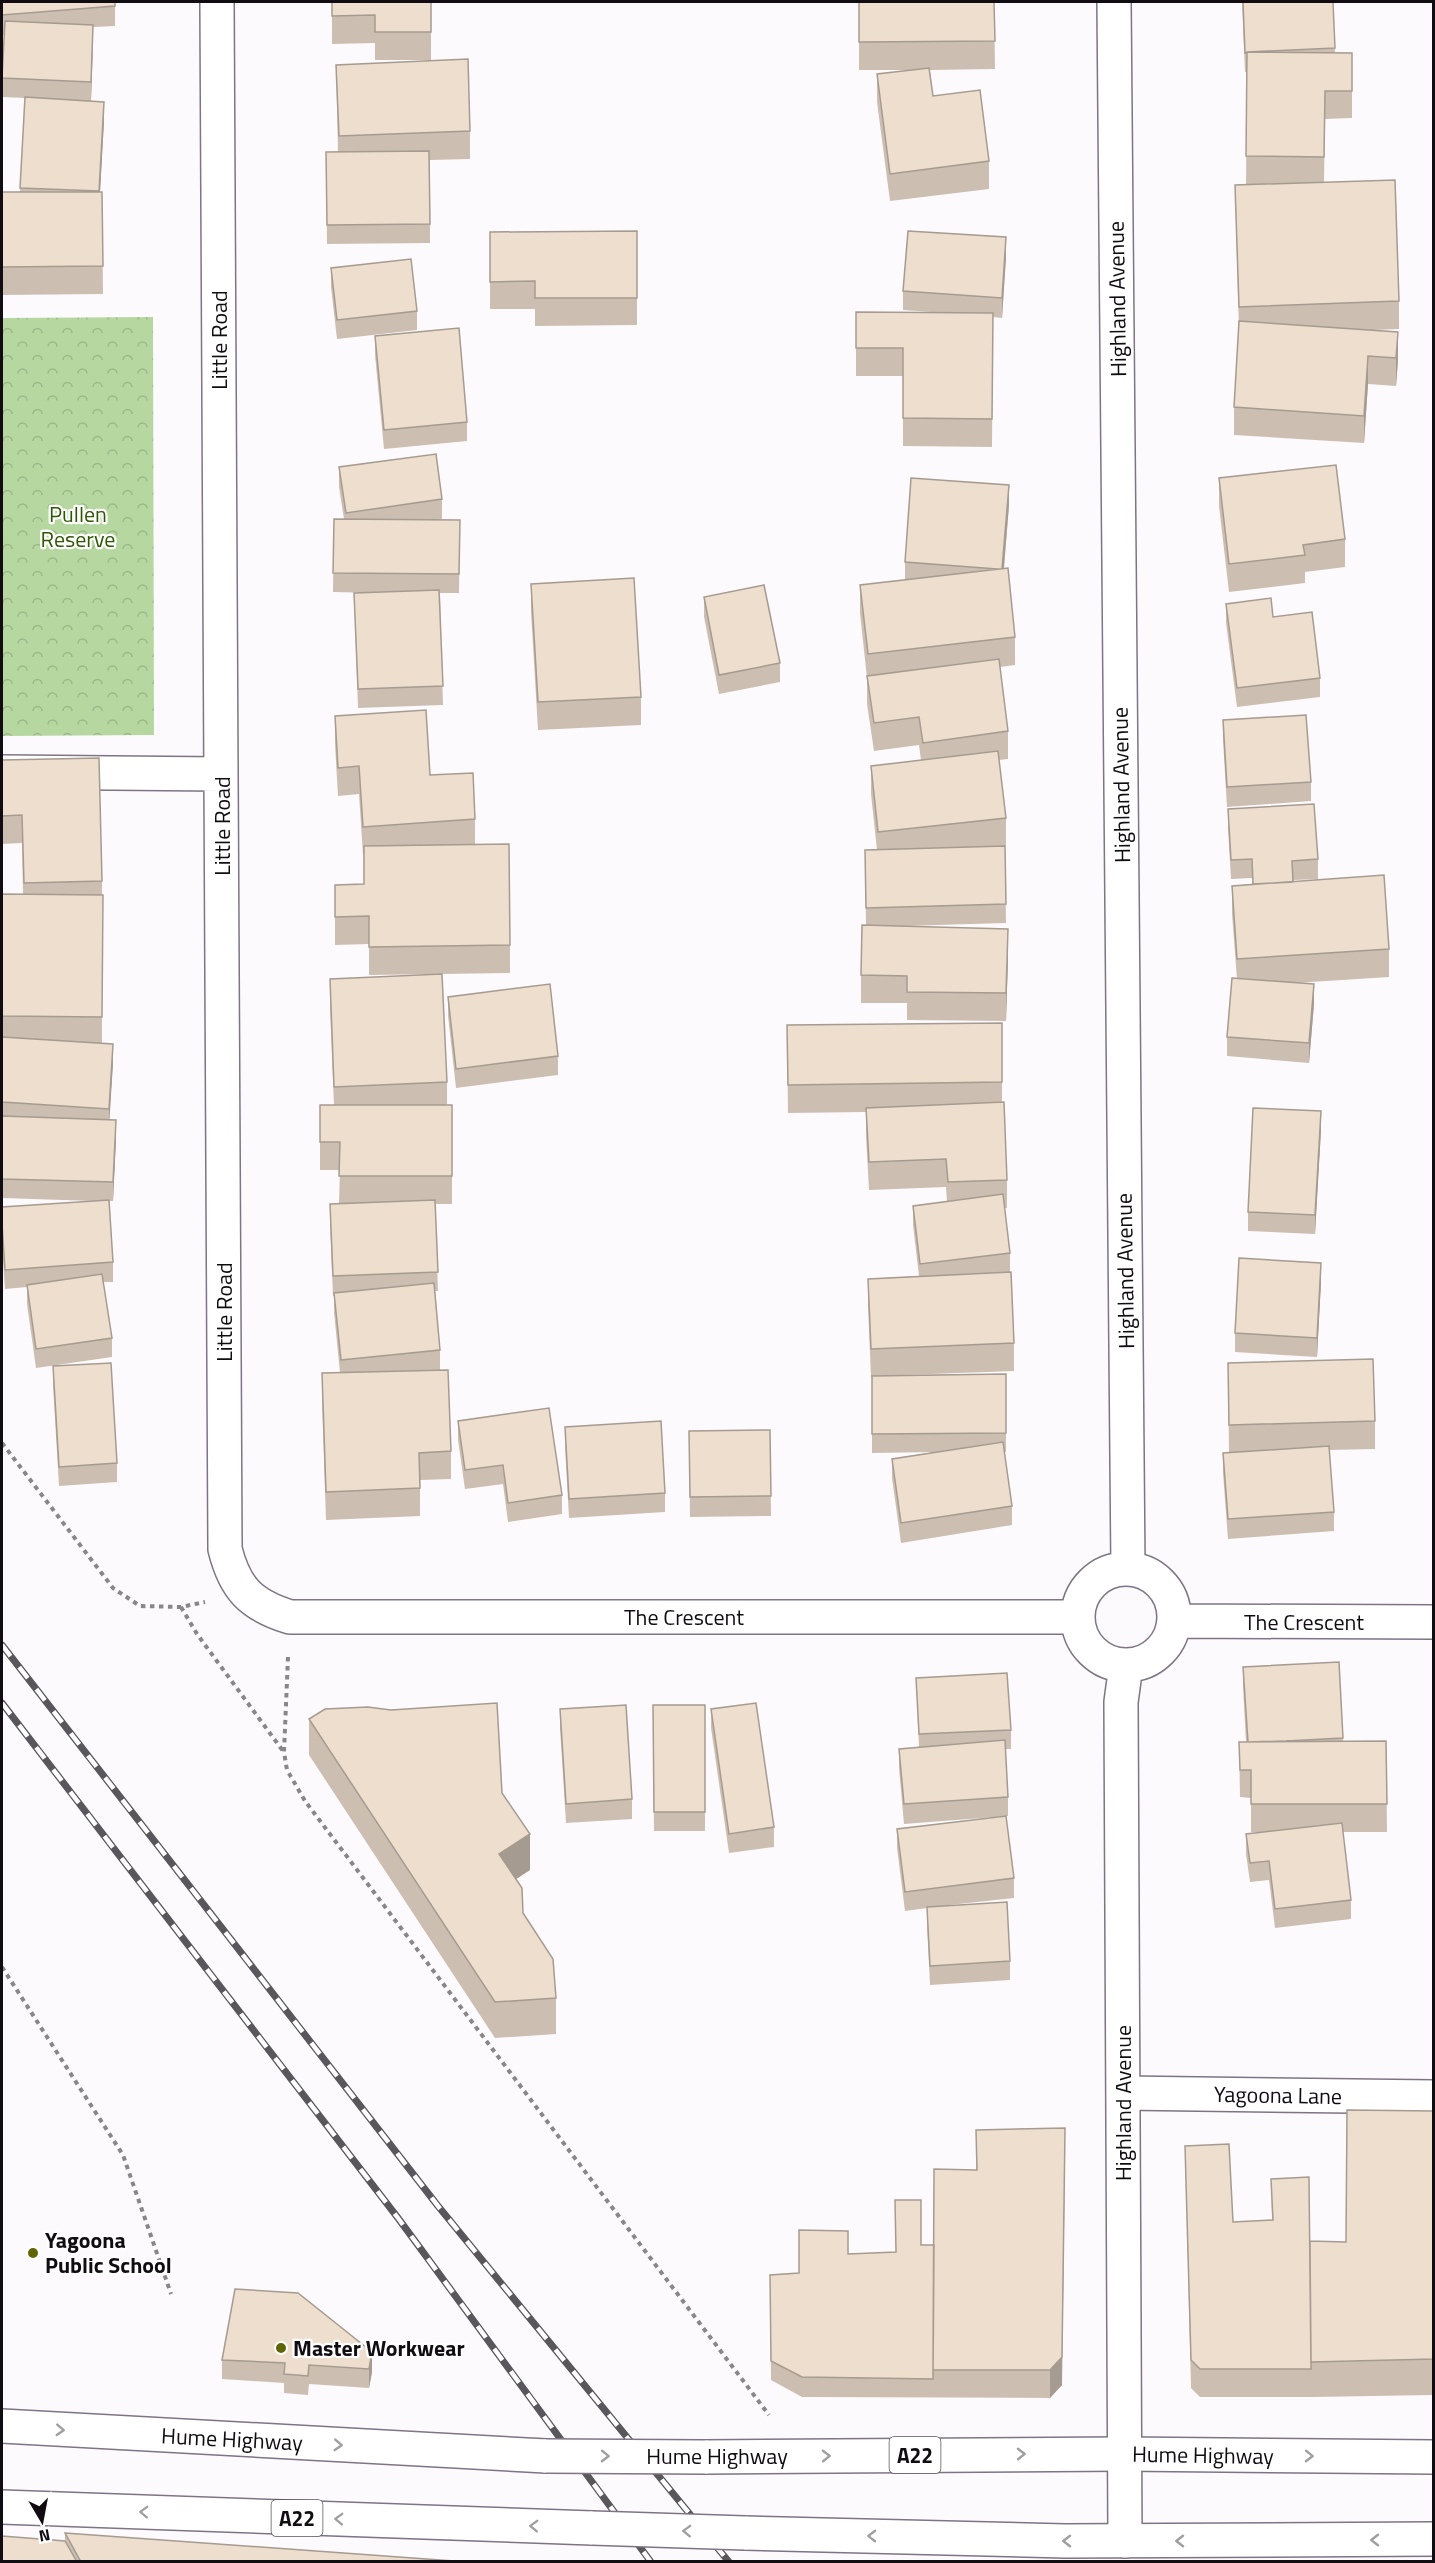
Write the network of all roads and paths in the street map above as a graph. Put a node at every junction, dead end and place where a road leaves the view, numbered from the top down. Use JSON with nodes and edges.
{"nodes":[{"id":1,"x":217,"y":2,"type":"edge"},
{"id":2,"x":1114,"y":2,"type":"edge"},
{"id":3,"x":2,"y":772,"type":"edge"},
{"id":4,"x":221,"y":774,"type":"junction"},
{"id":5,"x":2,"y":1443,"type":"edge"},
{"id":6,"x":1128,"y":1569,"type":"junction"},
{"id":7,"x":291,"y":1617,"type":"junction"},
{"id":8,"x":1077,"y":1617,"type":"junction"},
{"id":9,"x":1174,"y":1621,"type":"junction"},
{"id":10,"x":1434,"y":1623,"type":"edge"},
{"id":11,"x":1126,"y":1665,"type":"junction"},
{"id":12,"x":284,"y":1752,"type":"junction"},
{"id":13,"x":2,"y":1967,"type":"edge"},
{"id":14,"x":1123,"y":2093,"type":"junction"},
{"id":15,"x":1434,"y":2097,"type":"edge"},
{"id":16,"x":171,"y":2294,"type":"dead end"},
{"id":17,"x":769,"y":2415,"type":"dead end"},
{"id":18,"x":2,"y":2426,"type":"edge"},
{"id":19,"x":1125,"y":2454,"type":"junction"},
{"id":20,"x":1434,"y":2457,"type":"edge"},
{"id":21,"x":2,"y":2507,"type":"edge"},
{"id":22,"x":1434,"y":2539,"type":"edge"},
{"id":23,"x":1125,"y":2541,"type":"junction"}],
"edges":[{"from":1,"to":4,"type":"main road","name":"Little Road"},
{"from":2,"to":6,"type":"main road","name":"Highland Avenue"},
{"from":3,"to":4,"type":"main road"},
{"from":4,"to":7,"type":"main road","name":"Little Road"},
{"from":5,"to":12,"type":"path"},
{"from":6,"to":8,"type":"main road"},
{"from":6,"to":9,"type":"main road"},
{"from":7,"to":8,"type":"main road","name":"The Crescent"},
{"from":7,"to":12,"type":"path"},
{"from":8,"to":11,"type":"main road"},
{"from":9,"to":10,"type":"main road","name":"The Crescent"},
{"from":9,"to":11,"type":"main road"},
{"from":11,"to":14,"type":"main road","name":"Highland Avenue"},
{"from":12,"to":17,"type":"path"},
{"from":13,"to":16,"type":"path"},
{"from":14,"to":15,"type":"main road","name":"Yagoona Lane"},
{"from":14,"to":19,"type":"main road","name":"Highland Avenue"},
{"from":18,"to":19,"type":"main road","name":"Hume Highway","number":"A22","one_way":true,"bridge":true},
{"from":19,"to":20,"type":"main road","name":"Hume Highway","number":"A22","one_way":true},
{"from":19,"to":23,"type":"main road","name":"Highland Avenue"},
{"from":23,"to":21,"type":"main road","number":"A22","one_way":true,"bridge":true},
{"from":22,"to":23,"type":"main road","number":"A22","one_way":true}]}
